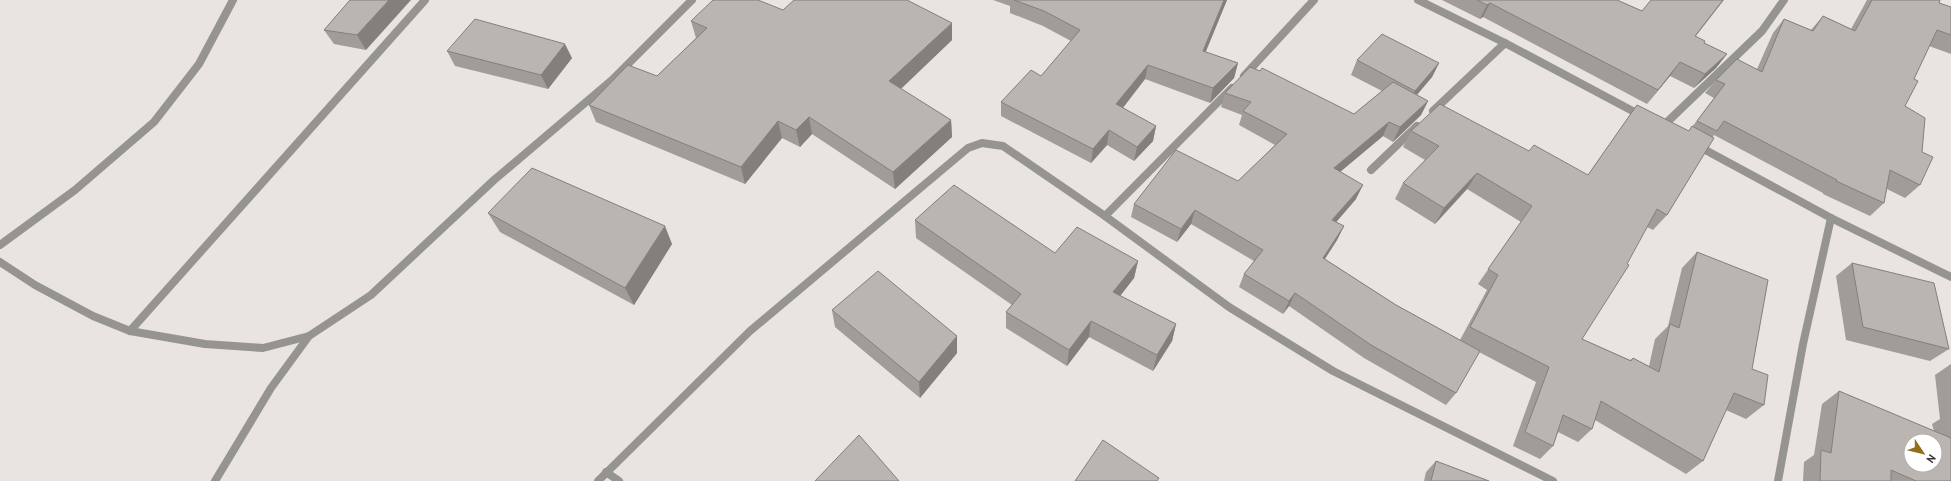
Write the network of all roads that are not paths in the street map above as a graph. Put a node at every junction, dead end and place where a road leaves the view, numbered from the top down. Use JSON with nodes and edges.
{"nodes":[{"id":1,"x":233,"y":0,"type":"edge"},
{"id":2,"x":425,"y":0,"type":"edge"},
{"id":3,"x":692,"y":0,"type":"edge"},
{"id":4,"x":1314,"y":0,"type":"edge"},
{"id":5,"x":1418,"y":0,"type":"edge"},
{"id":6,"x":1784,"y":0,"type":"edge"},
{"id":7,"x":1505,"y":43,"type":"junction"},
{"id":8,"x":1691,"y":142,"type":"edge"},
{"id":9,"x":1371,"y":170,"type":"dead end"},
{"id":10,"x":1105,"y":216,"type":"junction"},
{"id":11,"x":1831,"y":218,"type":"junction"},
{"id":12,"x":0,"y":245,"type":"edge"},
{"id":13,"x":0,"y":262,"type":"edge"},
{"id":14,"x":1951,"y":277,"type":"edge"},
{"id":15,"x":130,"y":331,"type":"junction"},
{"id":16,"x":309,"y":336,"type":"junction"},
{"id":17,"x":606,"y":472,"type":"junction"},
{"id":18,"x":215,"y":481,"type":"edge"},
{"id":19,"x":598,"y":481,"type":"edge"},
{"id":20,"x":619,"y":481,"type":"edge"},
{"id":21,"x":1553,"y":481,"type":"edge"},
{"id":22,"x":1778,"y":481,"type":"edge"}],
"edges":[{"from":1,"to":12,"type":"street"},
{"from":2,"to":15,"type":"street"},
{"from":3,"to":16,"type":"street"},
{"from":4,"to":10,"type":"street"},
{"from":5,"to":7,"type":"street"},
{"from":6,"to":7,"type":"street"},
{"from":7,"to":9,"type":"street"},
{"from":8,"to":11,"type":"street"},
{"from":10,"to":17,"type":"street"},
{"from":10,"to":21,"type":"street"},
{"from":11,"to":14,"type":"street"},
{"from":11,"to":22,"type":"street"},
{"from":13,"to":15,"type":"street"},
{"from":15,"to":16,"type":"street"},
{"from":16,"to":18,"type":"street"},
{"from":17,"to":19,"type":"street"},
{"from":17,"to":20,"type":"street"}]}
